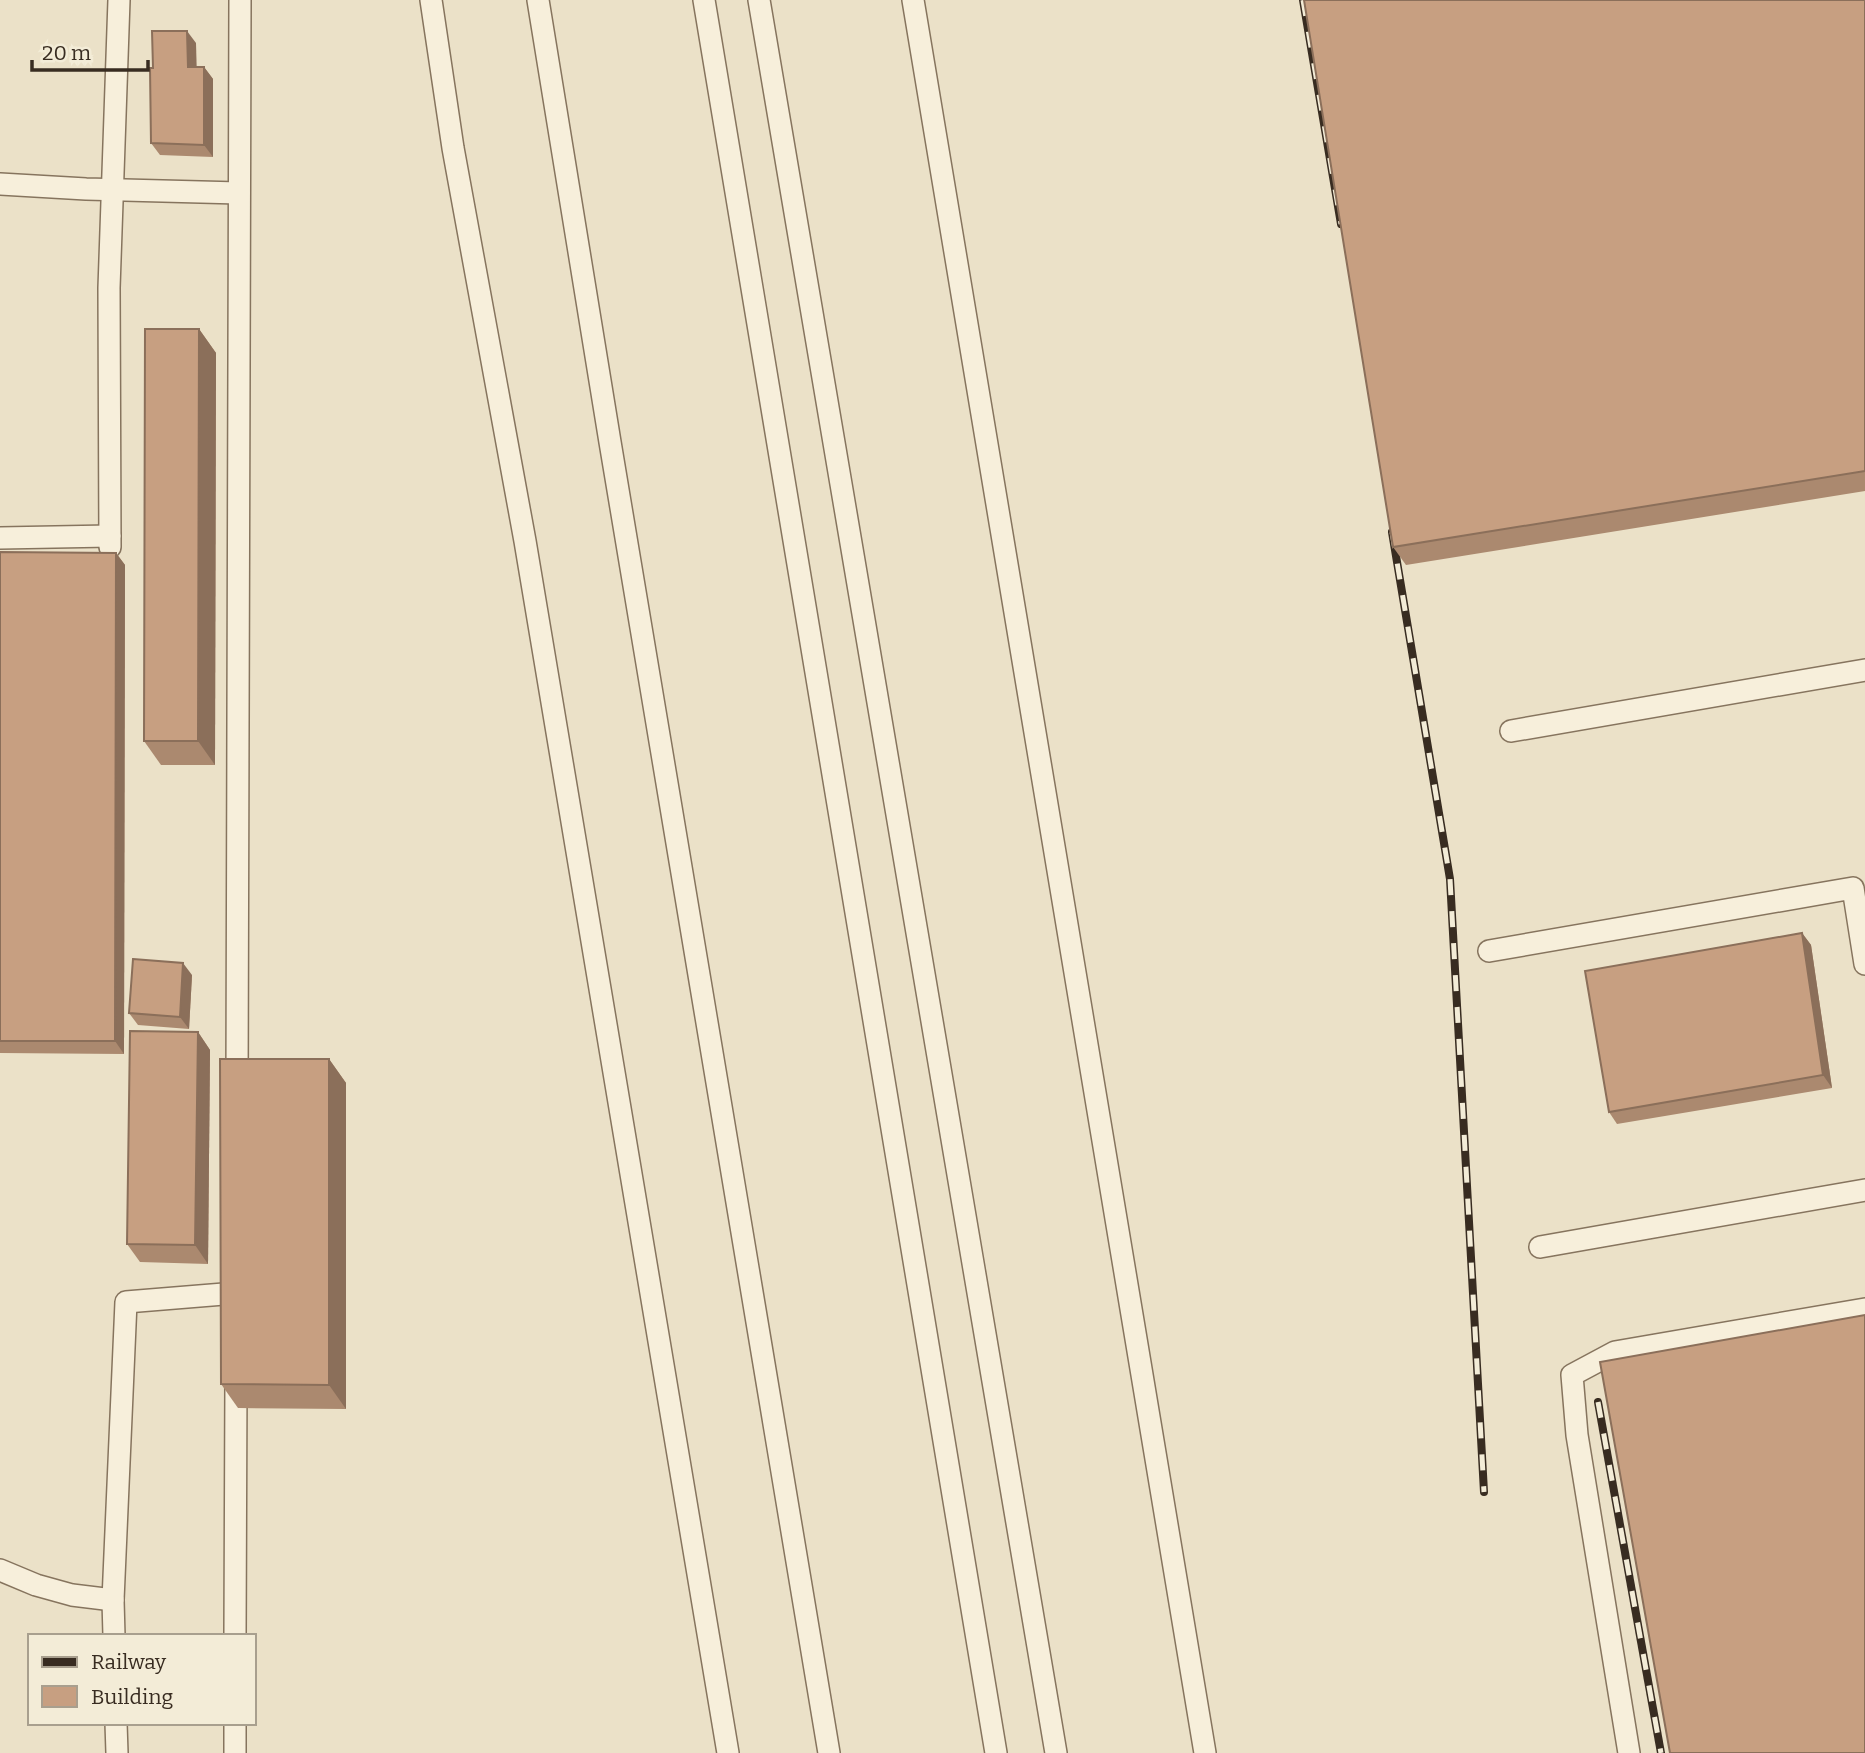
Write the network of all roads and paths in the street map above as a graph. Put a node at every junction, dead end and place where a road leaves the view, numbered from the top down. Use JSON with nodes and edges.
{"nodes":[{"id":1,"x":119,"y":0,"type":"edge"},
{"id":2,"x":240,"y":0,"type":"edge"},
{"id":3,"x":431,"y":0,"type":"edge"},
{"id":4,"x":538,"y":0,"type":"edge"},
{"id":5,"x":704,"y":0,"type":"edge"},
{"id":6,"x":759,"y":0,"type":"edge"},
{"id":7,"x":913,"y":0,"type":"edge"},
{"id":8,"x":0,"y":184,"type":"edge"},
{"id":9,"x":112,"y":190,"type":"junction"},
{"id":10,"x":239,"y":193,"type":"junction"},
{"id":11,"x":0,"y":538,"type":"edge"},
{"id":12,"x":1865,"y":670,"type":"edge"},
{"id":13,"x":1511,"y":731,"type":"dead end"},
{"id":14,"x":1489,"y":951,"type":"dead end"},
{"id":15,"x":1865,"y":964,"type":"edge"},
{"id":16,"x":237,"y":1112,"type":"edge"},
{"id":17,"x":1865,"y":1190,"type":"edge"},
{"id":18,"x":1540,"y":1247,"type":"dead end"},
{"id":19,"x":236,"y":1293,"type":"edge"},
{"id":20,"x":1865,"y":1309,"type":"edge"},
{"id":21,"x":236,"y":1361,"type":"edge"},
{"id":22,"x":0,"y":1570,"type":"edge"},
{"id":23,"x":113,"y":1600,"type":"junction"},
{"id":24,"x":114,"y":1634,"type":"edge"},
{"id":25,"x":235,"y":1634,"type":"edge"},
{"id":26,"x":116,"y":1725,"type":"edge"},
{"id":27,"x":235,"y":1725,"type":"edge"},
{"id":28,"x":117,"y":1753,"type":"edge"},
{"id":29,"x":235,"y":1753,"type":"edge"},
{"id":30,"x":728,"y":1753,"type":"edge"},
{"id":31,"x":829,"y":1753,"type":"edge"},
{"id":32,"x":996,"y":1753,"type":"edge"},
{"id":33,"x":1056,"y":1753,"type":"edge"},
{"id":34,"x":1205,"y":1753,"type":"edge"},
{"id":35,"x":1629,"y":1753,"type":"edge"}],
"edges":[{"from":1,"to":9,"type":"lane"},
{"from":2,"to":10,"type":"lane"},
{"from":3,"to":30,"type":"lane"},
{"from":4,"to":31,"type":"lane"},
{"from":5,"to":32,"type":"lane"},
{"from":6,"to":33,"type":"lane"},
{"from":7,"to":34,"type":"lane"},
{"from":8,"to":9,"type":"lane"},
{"from":9,"to":10,"type":"lane"},
{"from":9,"to":11,"type":"lane"},
{"from":10,"to":16,"type":"lane"},
{"from":12,"to":13,"type":"lane"},
{"from":14,"to":15,"type":"lane"},
{"from":17,"to":18,"type":"lane"},
{"from":19,"to":23,"type":"lane"},
{"from":20,"to":35,"type":"lane"},
{"from":21,"to":25,"type":"lane"},
{"from":22,"to":23,"type":"lane"},
{"from":23,"to":24,"type":"lane"},
{"from":26,"to":28,"type":"lane"},
{"from":27,"to":29,"type":"lane"}]}
